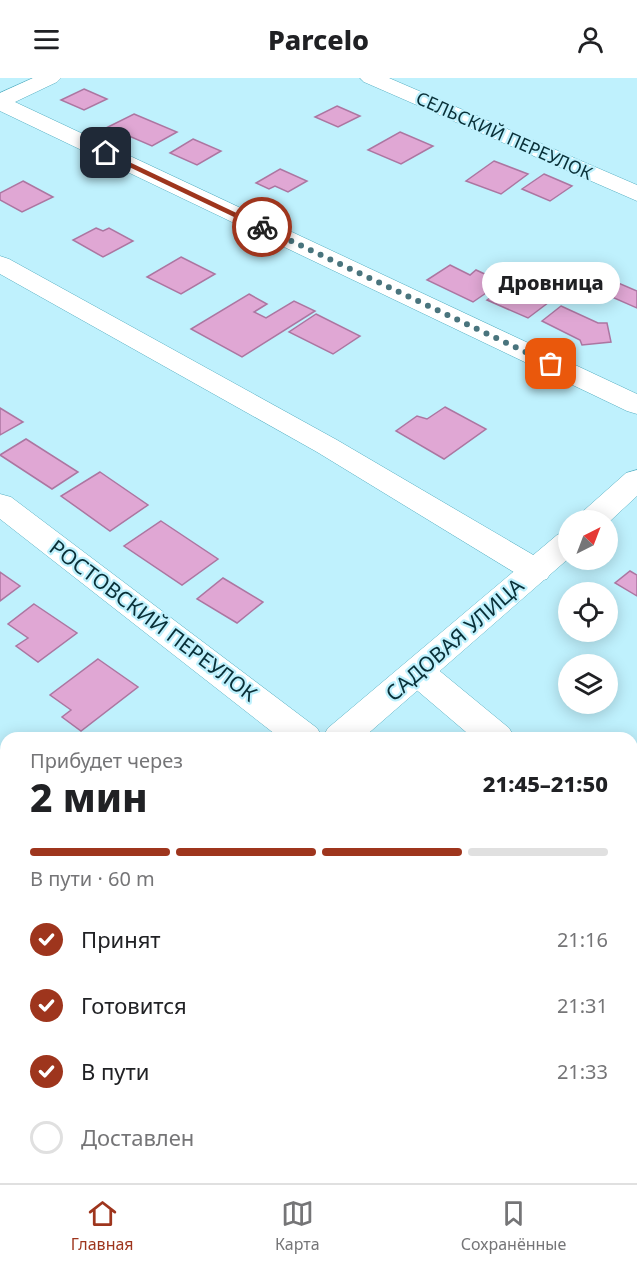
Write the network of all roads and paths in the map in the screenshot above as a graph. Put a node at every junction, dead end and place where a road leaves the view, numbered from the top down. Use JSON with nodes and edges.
{"nodes":[{"id":1,"x":50,"y":78,"type":"edge"},
{"id":2,"x":371,"y":78,"type":"edge"},
{"id":3,"x":0,"y":102,"type":"edge"},
{"id":4,"x":637,"y":194,"type":"edge"},
{"id":5,"x":0,"y":264,"type":"edge"},
{"id":6,"x":637,"y":405,"type":"edge"},
{"id":7,"x":637,"y":480,"type":"edge"},
{"id":8,"x":0,"y":504,"type":"edge"},
{"id":9,"x":603,"y":510,"type":"edge"},
{"id":10,"x":558,"y":551,"type":"edge"},
{"id":11,"x":536,"y":571,"type":"junction"},
{"id":12,"x":418,"y":672,"type":"junction"},
{"id":13,"x":297,"y":732,"type":"edge"},
{"id":14,"x":347,"y":732,"type":"edge"},
{"id":15,"x":490,"y":732,"type":"edge"}],
"edges":[{"from":1,"to":3,"type":"street"},
{"from":2,"to":4,"type":"street","name":"СЕЛЬСКИЙ ПЕРЕУЛОК"},
{"from":3,"to":6,"type":"street"},
{"from":5,"to":11,"type":"street"},
{"from":7,"to":9,"type":"street"},
{"from":8,"to":13,"type":"street","name":"РОСТОВСКИЙ ПЕРЕУЛОК"},
{"from":10,"to":11,"type":"street","name":"САДОВАЯ УЛИЦА"},
{"from":11,"to":12,"type":"street","name":"САДОВАЯ УЛИЦА"},
{"from":12,"to":14,"type":"street","name":"САДОВАЯ УЛИЦА"},
{"from":12,"to":15,"type":"street"}]}
